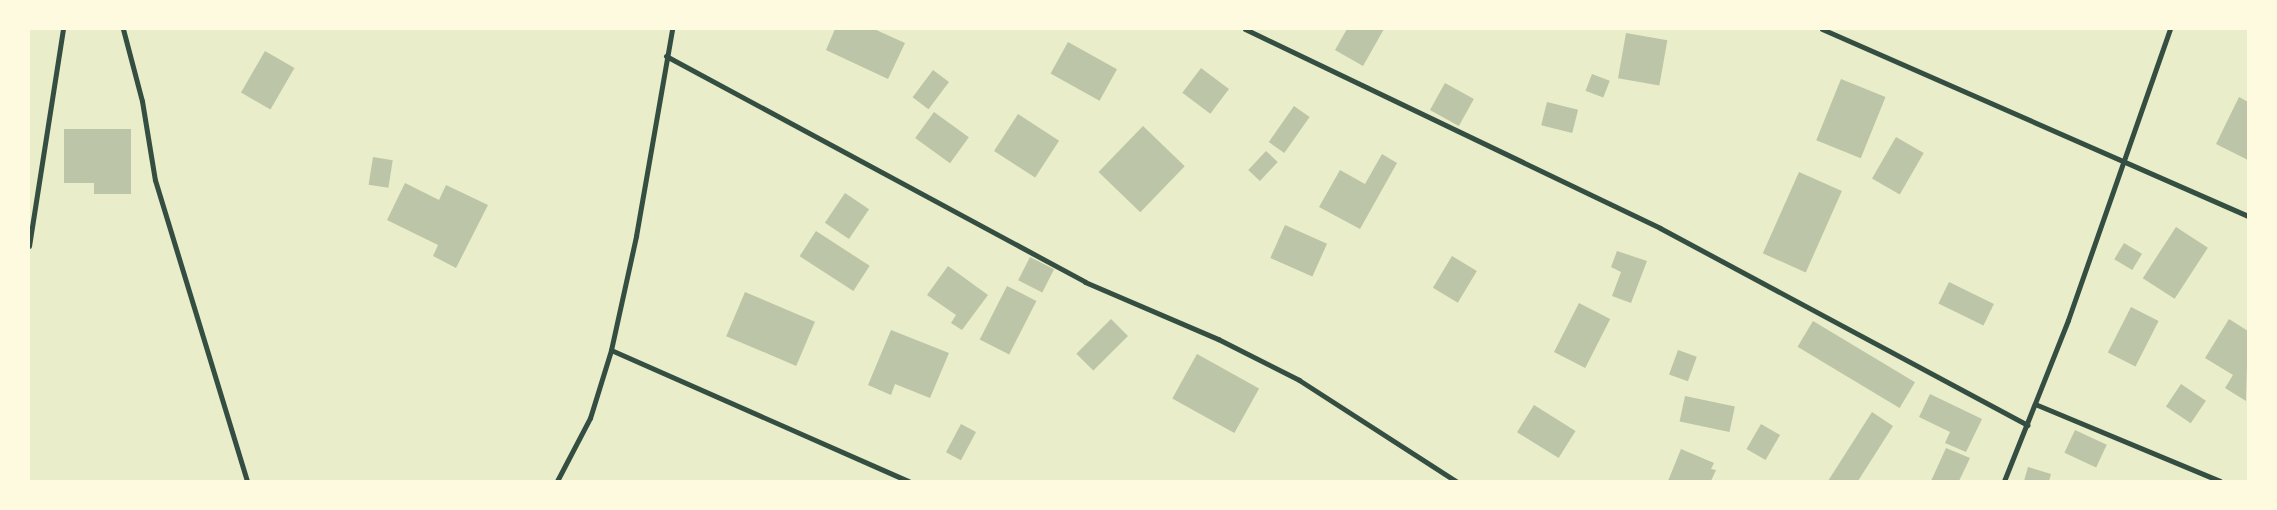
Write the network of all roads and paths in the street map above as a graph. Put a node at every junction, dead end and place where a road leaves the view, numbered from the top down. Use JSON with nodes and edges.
{"nodes":[{"id":1,"x":63,"y":29,"type":"edge"},
{"id":2,"x":123,"y":29,"type":"edge"},
{"id":3,"x":672,"y":29,"type":"edge"},
{"id":4,"x":1245,"y":29,"type":"edge"},
{"id":5,"x":1822,"y":29,"type":"edge"},
{"id":6,"x":2170,"y":29,"type":"edge"},
{"id":7,"x":666,"y":56,"type":"junction"},
{"id":8,"x":2124,"y":159,"type":"junction"},
{"id":9,"x":2248,"y":216,"type":"edge"},
{"id":10,"x":29,"y":246,"type":"edge"},
{"id":11,"x":611,"y":350,"type":"junction"},
{"id":12,"x":2035,"y":404,"type":"junction"},
{"id":13,"x":2028,"y":425,"type":"junction"},
{"id":14,"x":247,"y":481,"type":"edge"},
{"id":15,"x":557,"y":481,"type":"edge"},
{"id":16,"x":908,"y":481,"type":"edge"},
{"id":17,"x":1456,"y":481,"type":"edge"},
{"id":18,"x":2004,"y":481,"type":"edge"},
{"id":19,"x":2220,"y":481,"type":"edge"}],
"edges":[{"from":1,"to":10,"type":"street"},
{"from":2,"to":14,"type":"street"},
{"from":3,"to":7,"type":"street"},
{"from":4,"to":13,"type":"street"},
{"from":5,"to":8,"type":"street"},
{"from":6,"to":8,"type":"street"},
{"from":7,"to":11,"type":"street"},
{"from":7,"to":17,"type":"street"},
{"from":8,"to":9,"type":"street"},
{"from":8,"to":12,"type":"street"},
{"from":11,"to":15,"type":"street"},
{"from":11,"to":16,"type":"street"},
{"from":12,"to":13,"type":"street"},
{"from":12,"to":19,"type":"street"},
{"from":13,"to":18,"type":"street"}]}
